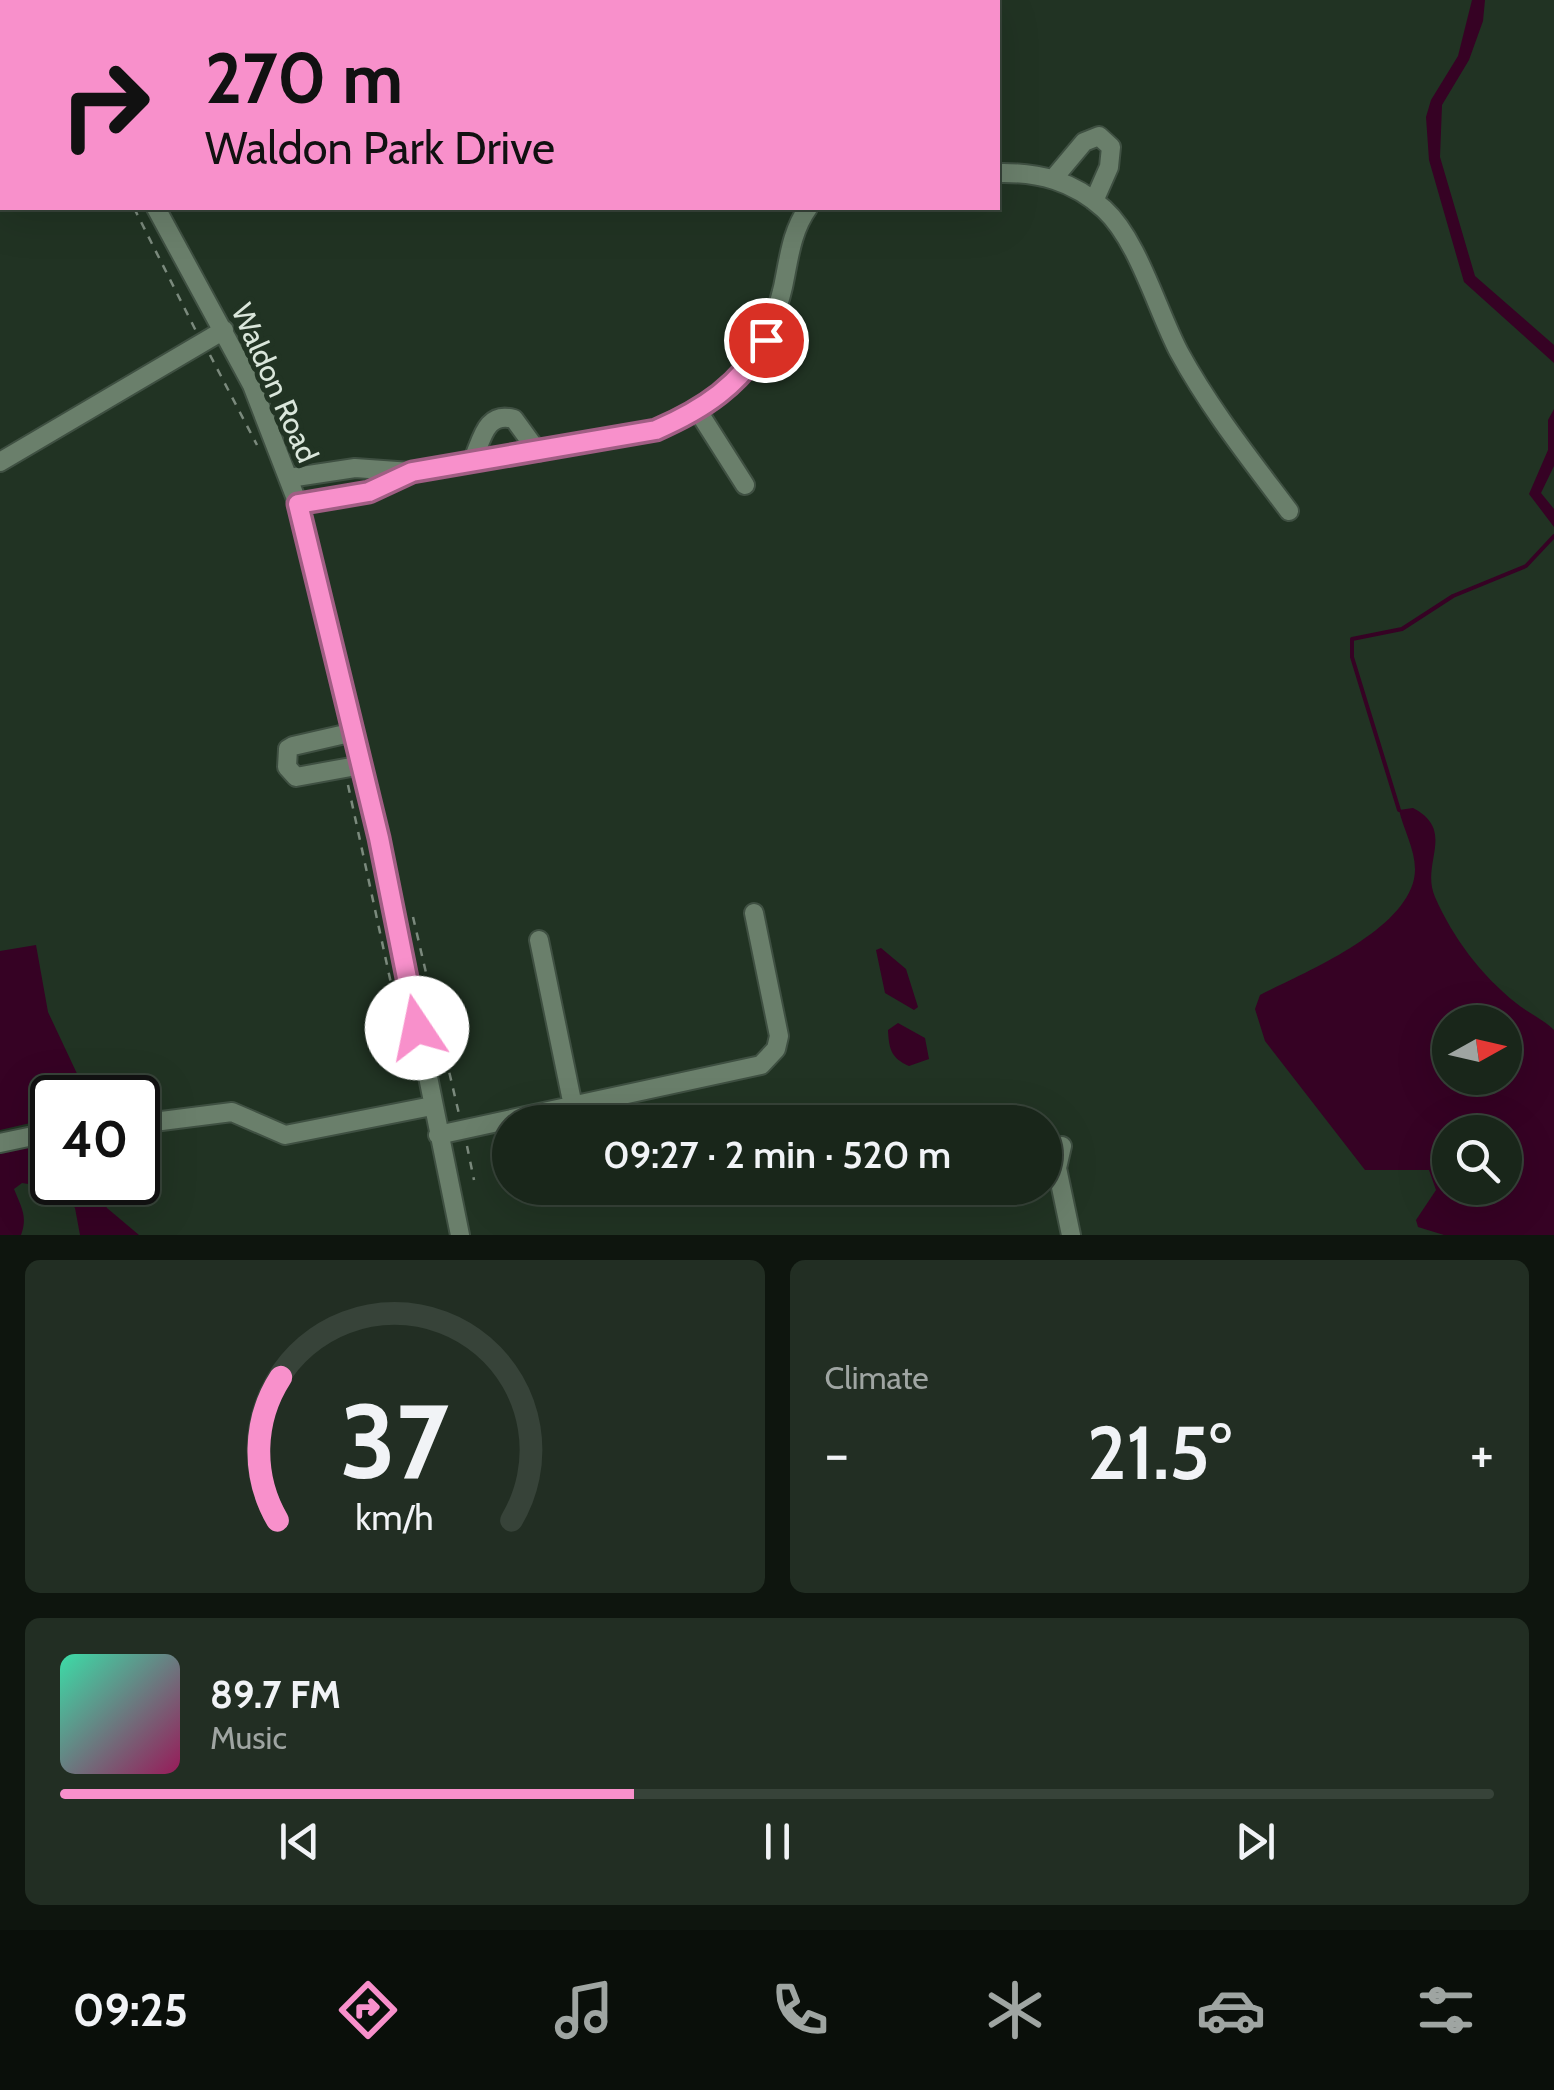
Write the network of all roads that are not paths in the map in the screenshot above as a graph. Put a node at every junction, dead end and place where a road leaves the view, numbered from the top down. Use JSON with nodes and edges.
{"nodes":[{"id":1,"x":1000,"y":173,"type":"edge"},
{"id":2,"x":1053,"y":178,"type":"junction"},
{"id":3,"x":1094,"y":201,"type":"junction"},
{"id":4,"x":157,"y":210,"type":"edge"},
{"id":5,"x":807,"y":210,"type":"edge"},
{"id":6,"x":224,"y":330,"type":"junction"},
{"id":7,"x":698,"y":410,"type":"junction"},
{"id":8,"x":538,"y":452,"type":"junction"},
{"id":9,"x":0,"y":462,"type":"edge"},
{"id":10,"x":472,"y":462,"type":"junction"},
{"id":11,"x":412,"y":472,"type":"junction"},
{"id":12,"x":289,"y":478,"type":"junction"},
{"id":13,"x":745,"y":485,"type":"dead end"},
{"id":14,"x":298,"y":504,"type":"junction"},
{"id":15,"x":1288,"y":511,"type":"dead end"},
{"id":16,"x":354,"y":732,"type":"junction"},
{"id":17,"x":354,"y":767,"type":"junction"},
{"id":18,"x":754,"y":913,"type":"dead end"},
{"id":19,"x":539,"y":940,"type":"dead end"},
{"id":20,"x":574,"y":1105,"type":"edge"},
{"id":21,"x":579,"y":1105,"type":"edge"},
{"id":22,"x":432,"y":1106,"type":"junction"},
{"id":23,"x":160,"y":1121,"type":"edge"},
{"id":24,"x":492,"y":1124,"type":"edge"},
{"id":25,"x":438,"y":1135,"type":"junction"},
{"id":26,"x":30,"y":1137,"type":"edge"},
{"id":27,"x":0,"y":1143,"type":"edge"},
{"id":28,"x":1062,"y":1192,"type":"edge"},
{"id":29,"x":460,"y":1235,"type":"edge"},
{"id":30,"x":1071,"y":1235,"type":"edge"}],
"edges":[{"from":1,"to":2,"type":"street"},
{"from":2,"to":3,"type":"street"},
{"from":2,"to":3,"type":"street"},
{"from":3,"to":15,"type":"street"},
{"from":4,"to":6,"type":"street","name":"Waldon Road"},
{"from":5,"to":7,"type":"street"},
{"from":6,"to":9,"type":"street"},
{"from":6,"to":12,"type":"street","name":"Waldon Road"},
{"from":7,"to":8,"type":"street"},
{"from":7,"to":13,"type":"street"},
{"from":8,"to":10,"type":"street"},
{"from":8,"to":10,"type":"street"},
{"from":10,"to":11,"type":"street"},
{"from":11,"to":12,"type":"street"},
{"from":11,"to":14,"type":"street"},
{"from":12,"to":14,"type":"street","name":"Waldon Road"},
{"from":14,"to":16,"type":"street","name":"Waldon Road"},
{"from":16,"to":17,"type":"street","name":"Waldon Road"},
{"from":16,"to":17,"type":"street"},
{"from":17,"to":22,"type":"street","name":"Waldon Road"},
{"from":18,"to":21,"type":"street"},
{"from":19,"to":20,"type":"street"},
{"from":22,"to":23,"type":"street"},
{"from":22,"to":25,"type":"street","name":"Waldon Road"},
{"from":24,"to":25,"type":"street"},
{"from":25,"to":29,"type":"street","name":"Waldon Road"},
{"from":26,"to":27,"type":"street"},
{"from":28,"to":30,"type":"street"}]}
